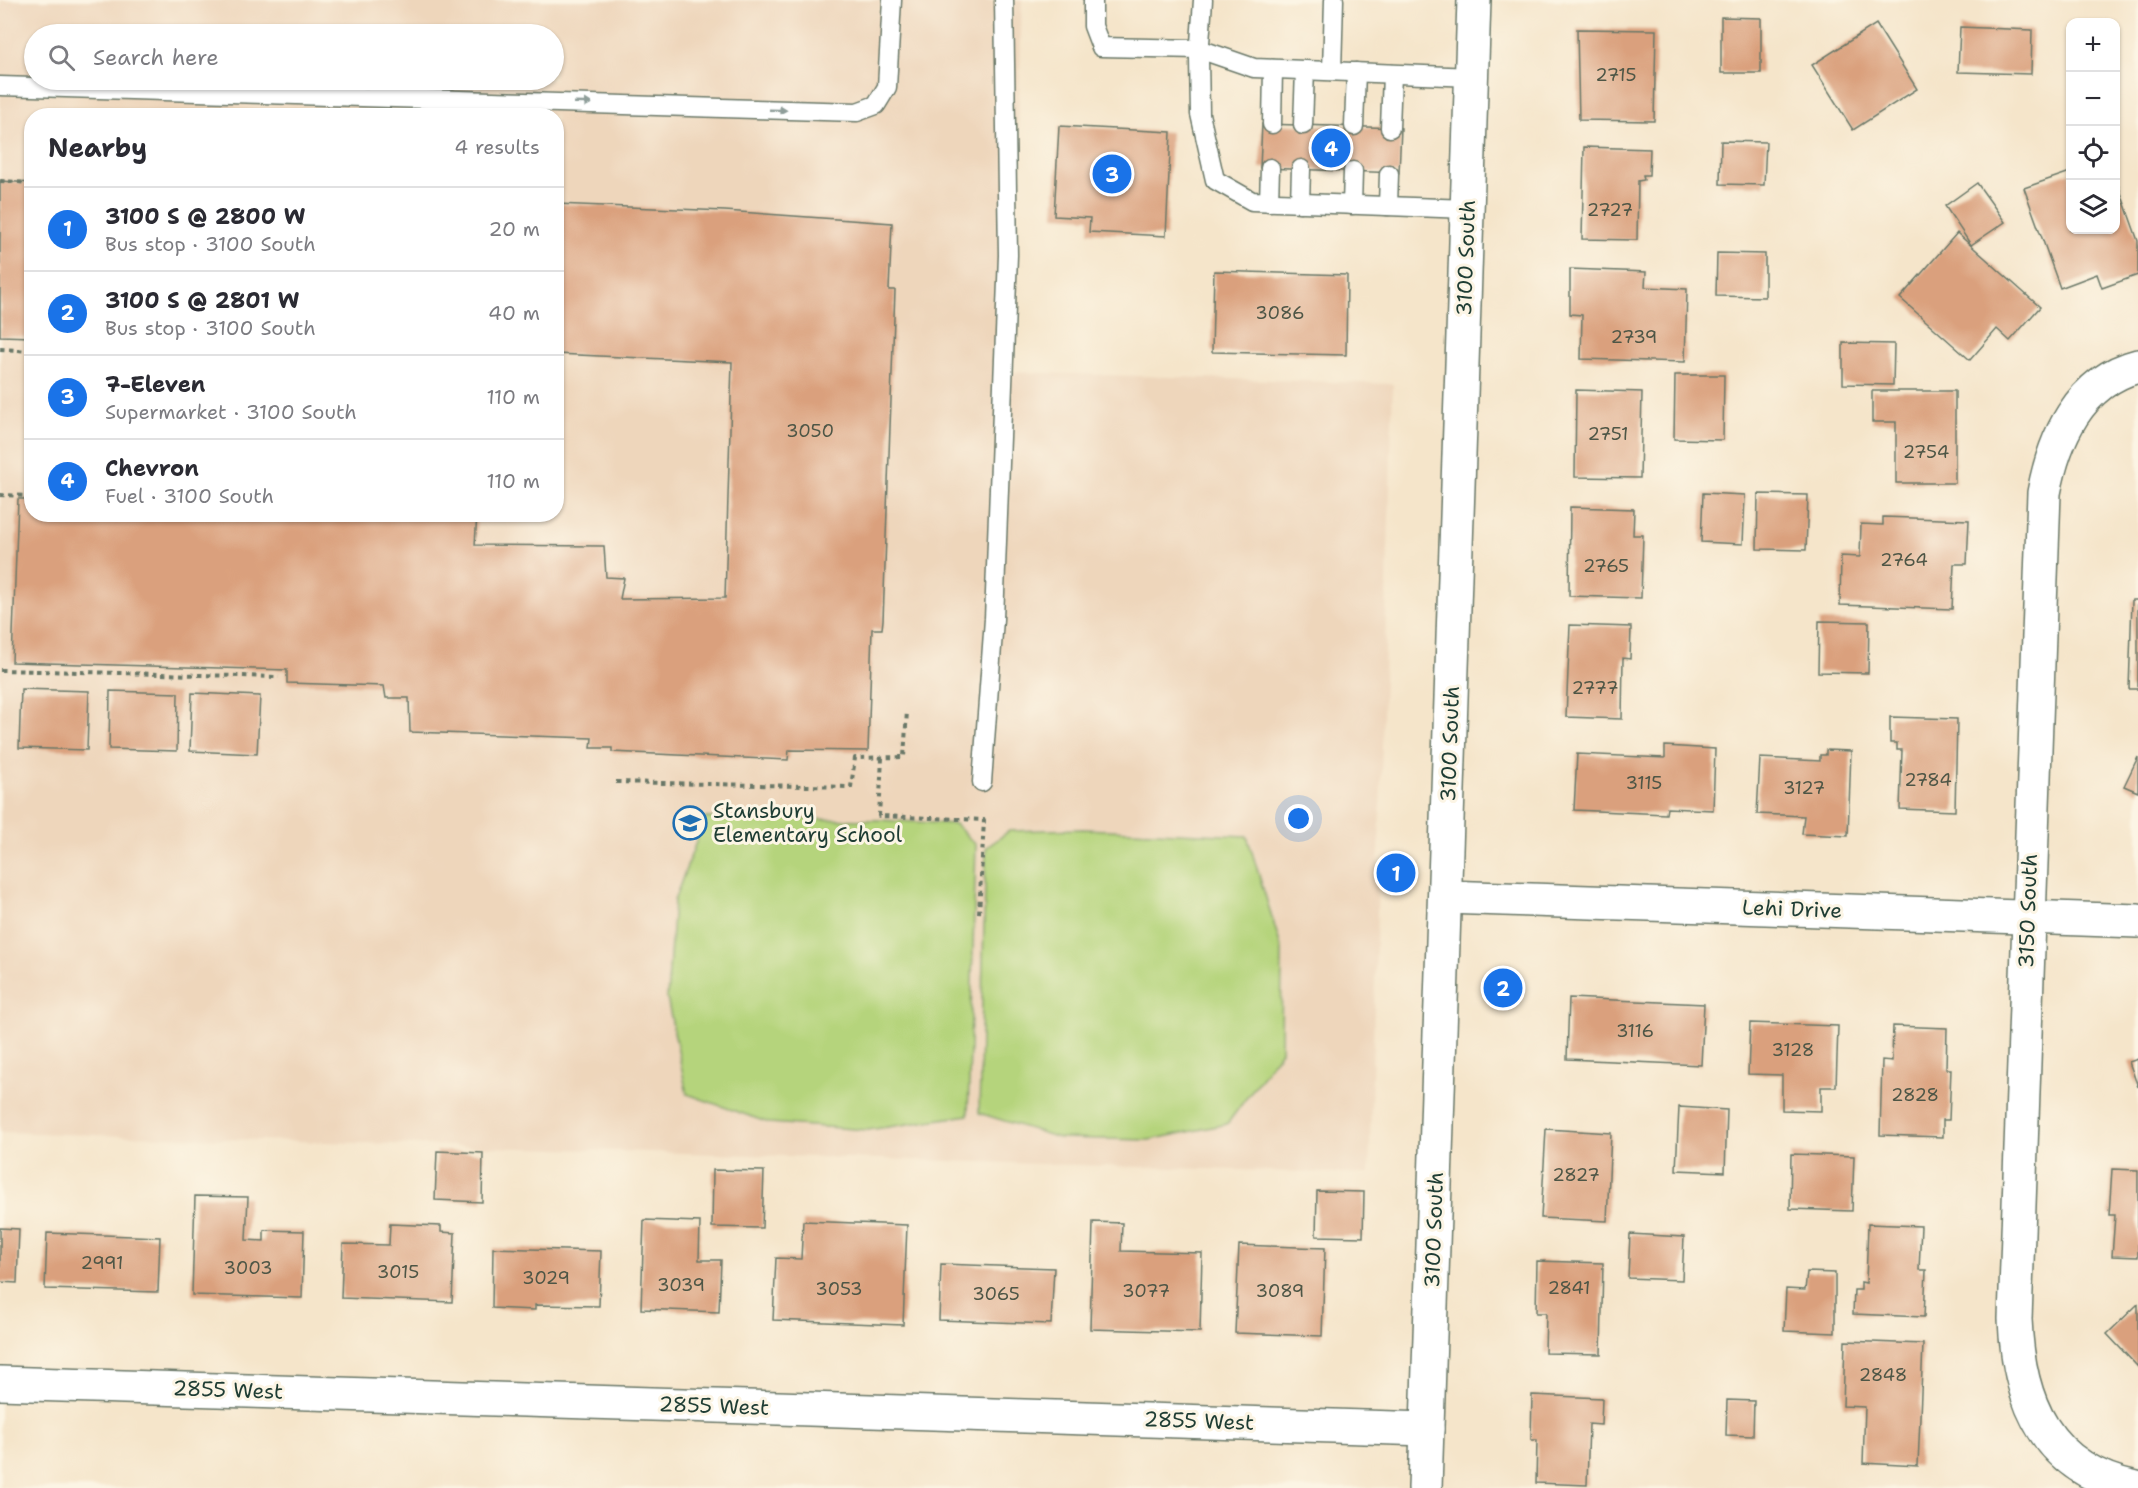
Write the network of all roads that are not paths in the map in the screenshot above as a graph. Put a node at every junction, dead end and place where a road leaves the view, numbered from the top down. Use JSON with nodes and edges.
{"nodes":[{"id":1,"x":892,"y":0,"type":"edge"},
{"id":2,"x":1004,"y":0,"type":"edge"},
{"id":3,"x":1093,"y":0,"type":"edge"},
{"id":4,"x":1203,"y":0,"type":"edge"},
{"id":5,"x":1334,"y":0,"type":"edge"},
{"id":6,"x":1474,"y":0,"type":"edge"},
{"id":7,"x":1199,"y":50,"type":"junction"},
{"id":8,"x":1273,"y":69,"type":"junction"},
{"id":9,"x":1305,"y":70,"type":"junction"},
{"id":10,"x":1332,"y":71,"type":"junction"},
{"id":11,"x":1356,"y":72,"type":"junction"},
{"id":12,"x":1392,"y":74,"type":"junction"},
{"id":13,"x":1472,"y":76,"type":"junction"},
{"id":14,"x":0,"y":86,"type":"edge"},
{"id":15,"x":24,"y":87,"type":"edge"},
{"id":16,"x":132,"y":90,"type":"edge"},
{"id":17,"x":1272,"y":124,"type":"dead end"},
{"id":18,"x":1303,"y":125,"type":"dead end"},
{"id":19,"x":1354,"y":126,"type":"dead end"},
{"id":20,"x":1390,"y":128,"type":"dead end"},
{"id":21,"x":1270,"y":168,"type":"dead end"},
{"id":22,"x":1301,"y":170,"type":"dead end"},
{"id":23,"x":1353,"y":171,"type":"dead end"},
{"id":24,"x":1389,"y":174,"type":"dead end"},
{"id":25,"x":1269,"y":202,"type":"junction"},
{"id":26,"x":1300,"y":203,"type":"junction"},
{"id":27,"x":1352,"y":205,"type":"junction"},
{"id":28,"x":1388,"y":206,"type":"junction"},
{"id":29,"x":1468,"y":209,"type":"junction"},
{"id":30,"x":2138,"y":366,"type":"edge"},
{"id":31,"x":982,"y":782,"type":"dead end"},
{"id":32,"x":1445,"y":897,"type":"junction"},
{"id":33,"x":2028,"y":917,"type":"junction"},
{"id":34,"x":2138,"y":921,"type":"edge"},
{"id":35,"x":0,"y":1383,"type":"edge"},
{"id":36,"x":1427,"y":1429,"type":"junction"},
{"id":37,"x":1425,"y":1488,"type":"edge"},
{"id":38,"x":2136,"y":1488,"type":"edge"}],
"edges":[{"from":16,"to":1,"type":"lane","one_way":true},
{"from":2,"to":31,"type":"lane"},
{"from":3,"to":7,"type":"lane"},
{"from":4,"to":7,"type":"lane"},
{"from":5,"to":10,"type":"lane"},
{"from":6,"to":13,"type":"street","name":"3100 South"},
{"from":7,"to":8,"type":"lane"},
{"from":7,"to":25,"type":"lane"},
{"from":8,"to":9,"type":"lane"},
{"from":8,"to":17,"type":"lane"},
{"from":9,"to":10,"type":"lane"},
{"from":9,"to":18,"type":"lane"},
{"from":10,"to":11,"type":"lane"},
{"from":11,"to":12,"type":"lane"},
{"from":11,"to":19,"type":"lane"},
{"from":12,"to":13,"type":"lane"},
{"from":12,"to":20,"type":"lane"},
{"from":13,"to":29,"type":"street","name":"3100 South"},
{"from":14,"to":15,"type":"lane","one_way":true},
{"from":21,"to":25,"type":"lane"},
{"from":22,"to":26,"type":"lane"},
{"from":23,"to":27,"type":"lane"},
{"from":24,"to":28,"type":"lane"},
{"from":25,"to":26,"type":"lane"},
{"from":26,"to":27,"type":"lane"},
{"from":27,"to":28,"type":"lane"},
{"from":28,"to":29,"type":"lane"},
{"from":29,"to":32,"type":"street","name":"3100 South"},
{"from":30,"to":33,"type":"street","name":"3150 South"},
{"from":32,"to":33,"type":"street","name":"Lehi Drive"},
{"from":32,"to":36,"type":"street","name":"3100 South"},
{"from":33,"to":34,"type":"street","name":"Lehi Drive"},
{"from":33,"to":38,"type":"street","name":"3150 South"},
{"from":35,"to":36,"type":"street","name":"2855 West"},
{"from":36,"to":37,"type":"street","name":"3100 South"}]}
